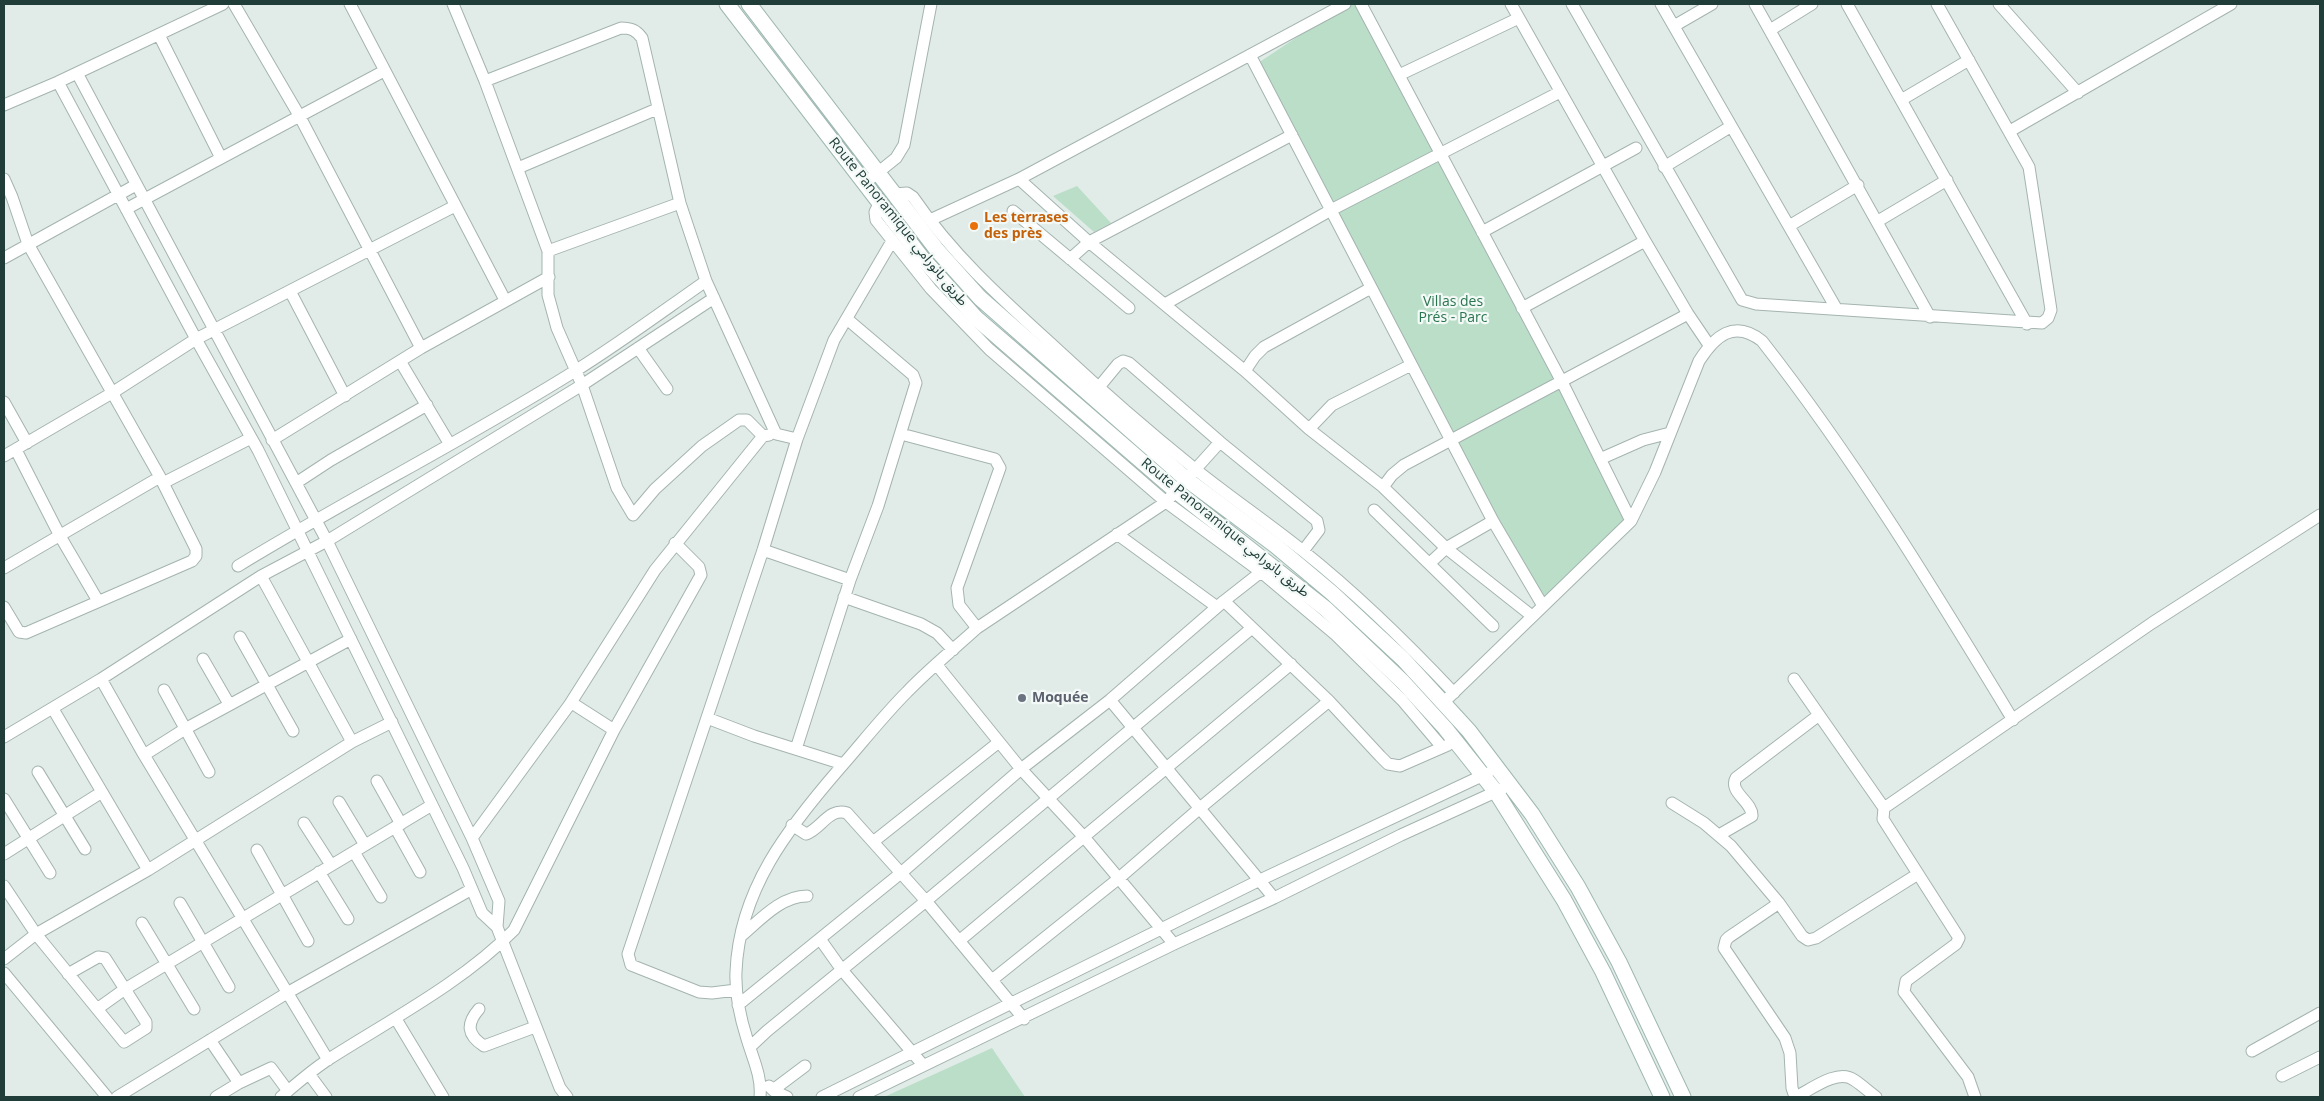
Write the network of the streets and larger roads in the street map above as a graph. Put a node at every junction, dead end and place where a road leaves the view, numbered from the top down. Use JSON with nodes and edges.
{"nodes":[{"id":1,"x":223,"y":4,"type":"edge"},
{"id":2,"x":234,"y":4,"type":"edge"},
{"id":3,"x":350,"y":4,"type":"edge"},
{"id":4,"x":454,"y":4,"type":"edge"},
{"id":5,"x":727,"y":4,"type":"edge"},
{"id":6,"x":749,"y":4,"type":"edge"},
{"id":7,"x":930,"y":4,"type":"edge"},
{"id":8,"x":1345,"y":4,"type":"edge"},
{"id":9,"x":1361,"y":4,"type":"edge"},
{"id":10,"x":1511,"y":4,"type":"edge"},
{"id":11,"x":1572,"y":4,"type":"edge"},
{"id":12,"x":1661,"y":4,"type":"edge"},
{"id":13,"x":1712,"y":4,"type":"edge"},
{"id":14,"x":1755,"y":4,"type":"edge"},
{"id":15,"x":1812,"y":4,"type":"edge"},
{"id":16,"x":1847,"y":4,"type":"edge"},
{"id":17,"x":1937,"y":4,"type":"edge"},
{"id":18,"x":1999,"y":4,"type":"edge"},
{"id":19,"x":2231,"y":4,"type":"edge"},
{"id":20,"x":1519,"y":18,"type":"junction"},
{"id":21,"x":1674,"y":26,"type":"junction"},
{"id":22,"x":1770,"y":30,"type":"junction"},
{"id":23,"x":159,"y":35,"type":"junction"},
{"id":24,"x":1250,"y":55,"type":"junction"},
{"id":25,"x":1969,"y":60,"type":"junction"},
{"id":26,"x":384,"y":71,"type":"junction"},
{"id":27,"x":77,"y":73,"type":"junction"},
{"id":28,"x":1399,"y":74,"type":"junction"},
{"id":29,"x":485,"y":81,"type":"junction"},
{"id":30,"x":58,"y":82,"type":"junction"},
{"id":31,"x":1560,"y":92,"type":"junction"},
{"id":32,"x":2078,"y":93,"type":"junction"},
{"id":33,"x":1901,"y":100,"type":"junction"},
{"id":34,"x":4,"y":105,"type":"edge"},
{"id":35,"x":657,"y":110,"type":"junction"},
{"id":36,"x":300,"y":117,"type":"junction"},
{"id":37,"x":1730,"y":127,"type":"junction"},
{"id":38,"x":2010,"y":132,"type":"junction"},
{"id":39,"x":1292,"y":135,"type":"junction"},
{"id":40,"x":1636,"y":148,"type":"dead end"},
{"id":41,"x":1440,"y":154,"type":"junction"},
{"id":42,"x":220,"y":158,"type":"junction"},
{"id":43,"x":1603,"y":166,"type":"junction"},
{"id":44,"x":1664,"y":167,"type":"junction"},
{"id":45,"x":518,"y":168,"type":"junction"},
{"id":46,"x":878,"y":173,"type":"junction"},
{"id":47,"x":4,"y":179,"type":"edge"},
{"id":48,"x":1019,"y":179,"type":"junction"},
{"id":49,"x":1947,"y":180,"type":"junction"},
{"id":50,"x":865,"y":183,"type":"junction"},
{"id":51,"x":136,"y":185,"type":"junction"},
{"id":52,"x":1858,"y":185,"type":"junction"},
{"id":53,"x":894,"y":194,"type":"junction"},
{"id":54,"x":118,"y":195,"type":"junction"},
{"id":55,"x":143,"y":199,"type":"junction"},
{"id":56,"x":880,"y":202,"type":"junction"},
{"id":57,"x":680,"y":203,"type":"junction"},
{"id":58,"x":455,"y":206,"type":"junction"},
{"id":59,"x":126,"y":209,"type":"junction"},
{"id":60,"x":1331,"y":210,"type":"junction"},
{"id":61,"x":1013,"y":211,"type":"dead end"},
{"id":62,"x":930,"y":220,"type":"junction"},
{"id":63,"x":1878,"y":221,"type":"junction"},
{"id":64,"x":1789,"y":226,"type":"junction"},
{"id":65,"x":1482,"y":232,"type":"junction"},
{"id":66,"x":892,"y":241,"type":"junction"},
{"id":67,"x":1645,"y":241,"type":"junction"},
{"id":68,"x":1089,"y":242,"type":"junction"},
{"id":69,"x":28,"y":244,"type":"junction"},
{"id":70,"x":369,"y":250,"type":"junction"},
{"id":71,"x":548,"y":251,"type":"junction"},
{"id":72,"x":4,"y":258,"type":"edge"},
{"id":73,"x":1070,"y":259,"type":"junction"},
{"id":74,"x":549,"y":277,"type":"junction"},
{"id":75,"x":706,"y":281,"type":"junction"},
{"id":76,"x":1371,"y":288,"type":"junction"},
{"id":77,"x":290,"y":291,"type":"junction"},
{"id":78,"x":714,"y":298,"type":"junction"},
{"id":79,"x":505,"y":300,"type":"junction"},
{"id":80,"x":1165,"y":304,"type":"junction"},
{"id":81,"x":1129,"y":308,"type":"dead end"},
{"id":82,"x":1522,"y":308,"type":"junction"},
{"id":83,"x":1836,"y":308,"type":"junction"},
{"id":84,"x":1688,"y":314,"type":"junction"},
{"id":85,"x":1930,"y":317,"type":"junction"},
{"id":86,"x":847,"y":319,"type":"junction"},
{"id":87,"x":2027,"y":324,"type":"junction"},
{"id":88,"x":215,"y":330,"type":"junction"},
{"id":89,"x":196,"y":339,"type":"junction"},
{"id":90,"x":1709,"y":345,"type":"junction"},
{"id":91,"x":421,"y":348,"type":"junction"},
{"id":92,"x":638,"y":348,"type":"junction"},
{"id":93,"x":400,"y":361,"type":"junction"},
{"id":94,"x":1411,"y":365,"type":"junction"},
{"id":95,"x":576,"y":371,"type":"junction"},
{"id":96,"x":1246,"y":371,"type":"junction"},
{"id":97,"x":1562,"y":382,"type":"junction"},
{"id":98,"x":582,"y":385,"type":"junction"},
{"id":99,"x":1098,"y":387,"type":"junction"},
{"id":100,"x":667,"y":389,"type":"dead end"},
{"id":101,"x":112,"y":393,"type":"junction"},
{"id":102,"x":345,"y":396,"type":"junction"},
{"id":103,"x":4,"y":402,"type":"edge"},
{"id":104,"x":427,"y":405,"type":"junction"},
{"id":105,"x":1309,"y":429,"type":"junction"},
{"id":106,"x":1670,"y":433,"type":"junction"},
{"id":107,"x":776,"y":434,"type":"junction"},
{"id":108,"x":901,"y":434,"type":"junction"},
{"id":109,"x":763,"y":436,"type":"junction"},
{"id":110,"x":251,"y":438,"type":"junction"},
{"id":111,"x":797,"y":439,"type":"junction"},
{"id":112,"x":272,"y":440,"type":"junction"},
{"id":113,"x":1450,"y":440,"type":"junction"},
{"id":114,"x":1220,"y":442,"type":"junction"},
{"id":115,"x":27,"y":443,"type":"junction"},
{"id":116,"x":450,"y":443,"type":"junction"},
{"id":117,"x":16,"y":450,"type":"junction"},
{"id":118,"x":4,"y":456,"type":"edge"},
{"id":119,"x":1600,"y":459,"type":"junction"},
{"id":120,"x":1190,"y":474,"type":"junction"},
{"id":121,"x":162,"y":480,"type":"junction"},
{"id":122,"x":296,"y":483,"type":"junction"},
{"id":123,"x":1383,"y":488,"type":"junction"},
{"id":124,"x":1171,"y":497,"type":"junction"},
{"id":125,"x":1374,"y":510,"type":"dead end"},
{"id":126,"x":2320,"y":515,"type":"edge"},
{"id":127,"x":316,"y":518,"type":"junction"},
{"id":128,"x":1493,"y":521,"type":"junction"},
{"id":129,"x":1631,"y":521,"type":"junction"},
{"id":130,"x":298,"y":529,"type":"junction"},
{"id":131,"x":1117,"y":534,"type":"junction"},
{"id":132,"x":60,"y":536,"type":"junction"},
{"id":133,"x":327,"y":541,"type":"junction"},
{"id":134,"x":676,"y":543,"type":"junction"},
{"id":135,"x":1446,"y":548,"type":"junction"},
{"id":136,"x":763,"y":550,"type":"junction"},
{"id":137,"x":307,"y":551,"type":"junction"},
{"id":138,"x":1303,"y":551,"type":"junction"},
{"id":139,"x":1430,"y":563,"type":"junction"},
{"id":140,"x":238,"y":566,"type":"dead end"},
{"id":141,"x":4,"y":568,"type":"edge"},
{"id":142,"x":1261,"y":572,"type":"junction"},
{"id":143,"x":261,"y":576,"type":"junction"},
{"id":144,"x":850,"y":580,"type":"junction"},
{"id":145,"x":1534,"y":592,"type":"junction"},
{"id":146,"x":844,"y":597,"type":"junction"},
{"id":147,"x":98,"y":601,"type":"junction"},
{"id":148,"x":1220,"y":604,"type":"junction"},
{"id":149,"x":1520,"y":606,"type":"junction"},
{"id":150,"x":1543,"y":606,"type":"junction"},
{"id":151,"x":4,"y":607,"type":"edge"},
{"id":152,"x":1532,"y":616,"type":"junction"},
{"id":153,"x":1493,"y":626,"type":"dead end"},
{"id":154,"x":977,"y":628,"type":"junction"},
{"id":155,"x":1252,"y":628,"type":"junction"},
{"id":156,"x":240,"y":637,"type":"dead end"},
{"id":157,"x":351,"y":639,"type":"junction"},
{"id":158,"x":953,"y":650,"type":"junction"},
{"id":159,"x":203,"y":659,"type":"dead end"},
{"id":160,"x":310,"y":662,"type":"junction"},
{"id":161,"x":936,"y":664,"type":"junction"},
{"id":162,"x":1291,"y":664,"type":"junction"},
{"id":163,"x":101,"y":679,"type":"junction"},
{"id":164,"x":1794,"y":680,"type":"dead end"},
{"id":165,"x":266,"y":684,"type":"junction"},
{"id":166,"x":164,"y":690,"type":"dead end"},
{"id":167,"x":1449,"y":698,"type":"junction"},
{"id":168,"x":1110,"y":700,"type":"junction"},
{"id":169,"x":1329,"y":701,"type":"junction"},
{"id":170,"x":230,"y":704,"type":"junction"},
{"id":171,"x":570,"y":704,"type":"junction"},
{"id":172,"x":53,"y":709,"type":"junction"},
{"id":173,"x":1819,"y":715,"type":"junction"},
{"id":174,"x":707,"y":718,"type":"junction"},
{"id":175,"x":2013,"y":720,"type":"junction"},
{"id":176,"x":392,"y":722,"type":"junction"},
{"id":177,"x":1132,"y":728,"type":"junction"},
{"id":178,"x":185,"y":729,"type":"junction"},
{"id":179,"x":614,"y":730,"type":"junction"},
{"id":180,"x":293,"y":731,"type":"dead end"},
{"id":181,"x":4,"y":737,"type":"edge"},
{"id":182,"x":352,"y":742,"type":"junction"},
{"id":183,"x":999,"y":742,"type":"junction"},
{"id":184,"x":1449,"y":744,"type":"junction"},
{"id":185,"x":796,"y":749,"type":"junction"},
{"id":186,"x":144,"y":755,"type":"junction"},
{"id":187,"x":843,"y":764,"type":"junction"},
{"id":188,"x":1167,"y":768,"type":"junction"},
{"id":189,"x":1498,"y":768,"type":"junction"},
{"id":190,"x":1022,"y":770,"type":"junction"},
{"id":191,"x":38,"y":772,"type":"dead end"},
{"id":192,"x":209,"y":772,"type":"dead end"},
{"id":193,"x":1483,"y":775,"type":"junction"},
{"id":194,"x":377,"y":781,"type":"dead end"},
{"id":195,"x":1510,"y":784,"type":"junction"},
{"id":196,"x":102,"y":792,"type":"junction"},
{"id":197,"x":1496,"y":792,"type":"junction"},
{"id":198,"x":4,"y":799,"type":"edge"},
{"id":199,"x":1049,"y":799,"type":"junction"},
{"id":200,"x":339,"y":802,"type":"dead end"},
{"id":201,"x":1672,"y":803,"type":"dead end"},
{"id":202,"x":432,"y":805,"type":"junction"},
{"id":203,"x":1200,"y":808,"type":"junction"},
{"id":204,"x":1884,"y":808,"type":"junction"},
{"id":205,"x":64,"y":814,"type":"junction"},
{"id":206,"x":304,"y":823,"type":"dead end"},
{"id":207,"x":398,"y":825,"type":"junction"},
{"id":208,"x":792,"y":825,"type":"junction"},
{"id":209,"x":1719,"y":835,"type":"junction"},
{"id":210,"x":28,"y":837,"type":"junction"},
{"id":211,"x":1084,"y":837,"type":"junction"},
{"id":212,"x":472,"y":838,"type":"junction"},
{"id":213,"x":195,"y":840,"type":"junction"},
{"id":214,"x":873,"y":842,"type":"junction"},
{"id":215,"x":365,"y":845,"type":"junction"},
{"id":216,"x":85,"y":849,"type":"dead end"},
{"id":217,"x":257,"y":850,"type":"dead end"},
{"id":218,"x":354,"y":852,"type":"junction"},
{"id":219,"x":4,"y":854,"type":"edge"},
{"id":220,"x":331,"y":865,"type":"junction"},
{"id":221,"x":148,"y":870,"type":"junction"},
{"id":222,"x":320,"y":872,"type":"junction"},
{"id":223,"x":420,"y":872,"type":"dead end"},
{"id":224,"x":50,"y":873,"type":"dead end"},
{"id":225,"x":901,"y":873,"type":"junction"},
{"id":226,"x":1918,"y":874,"type":"junction"},
{"id":227,"x":1118,"y":879,"type":"junction"},
{"id":228,"x":1260,"y":880,"type":"junction"},
{"id":229,"x":4,"y":886,"type":"edge"},
{"id":230,"x":472,"y":889,"type":"junction"},
{"id":231,"x":282,"y":894,"type":"junction"},
{"id":232,"x":807,"y":896,"type":"dead end"},
{"id":233,"x":381,"y":897,"type":"dead end"},
{"id":234,"x":1274,"y":898,"type":"junction"},
{"id":235,"x":926,"y":901,"type":"junction"},
{"id":236,"x":180,"y":903,"type":"dead end"},
{"id":237,"x":1780,"y":903,"type":"junction"},
{"id":238,"x":242,"y":918,"type":"junction"},
{"id":239,"x":348,"y":919,"type":"dead end"},
{"id":240,"x":142,"y":923,"type":"dead end"},
{"id":241,"x":497,"y":928,"type":"junction"},
{"id":242,"x":1161,"y":929,"type":"junction"},
{"id":243,"x":36,"y":934,"type":"junction"},
{"id":244,"x":741,"y":936,"type":"junction"},
{"id":245,"x":820,"y":939,"type":"junction"},
{"id":246,"x":308,"y":941,"type":"dead end"},
{"id":247,"x":958,"y":941,"type":"junction"},
{"id":248,"x":202,"y":942,"type":"junction"},
{"id":249,"x":503,"y":942,"type":"junction"},
{"id":250,"x":1174,"y":944,"type":"junction"},
{"id":251,"x":4,"y":959,"type":"edge"},
{"id":252,"x":167,"y":964,"type":"junction"},
{"id":253,"x":842,"y":970,"type":"junction"},
{"id":254,"x":4,"y":973,"type":"edge"},
{"id":255,"x":68,"y":974,"type":"junction"},
{"id":256,"x":992,"y":980,"type":"junction"},
{"id":257,"x":229,"y":987,"type":"dead end"},
{"id":258,"x":125,"y":989,"type":"junction"},
{"id":259,"x":736,"y":990,"type":"junction"},
{"id":260,"x":287,"y":993,"type":"junction"},
{"id":261,"x":1012,"y":1005,"type":"junction"},
{"id":262,"x":738,"y":1006,"type":"junction"},
{"id":263,"x":97,"y":1009,"type":"junction"},
{"id":264,"x":479,"y":1009,"type":"dead end"},
{"id":265,"x":194,"y":1010,"type":"dead end"},
{"id":266,"x":2320,"y":1013,"type":"edge"},
{"id":267,"x":396,"y":1019,"type":"junction"},
{"id":268,"x":1024,"y":1019,"type":"junction"},
{"id":269,"x":535,"y":1027,"type":"junction"},
{"id":270,"x":210,"y":1040,"type":"junction"},
{"id":271,"x":750,"y":1047,"type":"junction"},
{"id":272,"x":2252,"y":1051,"type":"dead end"},
{"id":273,"x":912,"y":1052,"type":"junction"},
{"id":274,"x":2320,"y":1058,"type":"edge"},
{"id":275,"x":328,"y":1060,"type":"junction"},
{"id":276,"x":923,"y":1065,"type":"junction"},
{"id":277,"x":805,"y":1066,"type":"dead end"},
{"id":278,"x":309,"y":1074,"type":"junction"},
{"id":279,"x":2282,"y":1076,"type":"dead end"},
{"id":280,"x":761,"y":1078,"type":"junction"},
{"id":281,"x":239,"y":1083,"type":"junction"},
{"id":282,"x":774,"y":1093,"type":"edge"},
{"id":283,"x":284,"y":1094,"type":"edge"},
{"id":284,"x":107,"y":1097,"type":"edge"},
{"id":285,"x":117,"y":1097,"type":"edge"},
{"id":286,"x":216,"y":1097,"type":"edge"},
{"id":287,"x":326,"y":1097,"type":"edge"},
{"id":288,"x":443,"y":1097,"type":"edge"},
{"id":289,"x":567,"y":1097,"type":"edge"},
{"id":290,"x":761,"y":1097,"type":"edge"},
{"id":291,"x":788,"y":1097,"type":"edge"},
{"id":292,"x":822,"y":1097,"type":"edge"},
{"id":293,"x":859,"y":1097,"type":"edge"},
{"id":294,"x":1662,"y":1097,"type":"edge"},
{"id":295,"x":1683,"y":1097,"type":"edge"},
{"id":296,"x":1795,"y":1097,"type":"edge"},
{"id":297,"x":1876,"y":1097,"type":"edge"},
{"id":298,"x":1975,"y":1097,"type":"edge"}],
"edges":[{"from":1,"to":23,"type":"street"},
{"from":2,"to":36,"type":"street"},
{"from":3,"to":26,"type":"street"},
{"from":4,"to":29,"type":"street"},
{"from":5,"to":50,"type":"street","name":"Route Panoramique طريق بانورامي"},
{"from":6,"to":46,"type":"street","name":"Route Panoramique طريق بانورامي"},
{"from":7,"to":46,"type":"street"},
{"from":8,"to":24,"type":"street"},
{"from":9,"to":28,"type":"street"},
{"from":10,"to":20,"type":"street"},
{"from":11,"to":44,"type":"street"},
{"from":12,"to":21,"type":"street"},
{"from":13,"to":21,"type":"street"},
{"from":14,"to":22,"type":"street"},
{"from":15,"to":22,"type":"street"},
{"from":16,"to":33,"type":"street"},
{"from":17,"to":25,"type":"street"},
{"from":18,"to":32,"type":"street"},
{"from":19,"to":32,"type":"street"},
{"from":20,"to":28,"type":"street"},
{"from":20,"to":31,"type":"street"},
{"from":21,"to":37,"type":"street"},
{"from":22,"to":52,"type":"street"},
{"from":23,"to":27,"type":"street"},
{"from":23,"to":42,"type":"street"},
{"from":24,"to":39,"type":"street"},
{"from":24,"to":48,"type":"street"},
{"from":25,"to":33,"type":"street"},
{"from":25,"to":38,"type":"street"},
{"from":26,"to":36,"type":"street"},
{"from":26,"to":58,"type":"street"},
{"from":27,"to":30,"type":"street"},
{"from":27,"to":51,"type":"street"},
{"from":28,"to":41,"type":"street"},
{"from":29,"to":35,"type":"street"},
{"from":29,"to":45,"type":"street"},
{"from":30,"to":34,"type":"street"},
{"from":30,"to":54,"type":"street"},
{"from":31,"to":41,"type":"street"},
{"from":31,"to":43,"type":"street"},
{"from":32,"to":38,"type":"street"},
{"from":33,"to":49,"type":"street"},
{"from":35,"to":45,"type":"street"},
{"from":35,"to":57,"type":"street"},
{"from":36,"to":42,"type":"street"},
{"from":36,"to":70,"type":"street"},
{"from":37,"to":44,"type":"street"},
{"from":37,"to":64,"type":"street"},
{"from":38,"to":87,"type":"street"},
{"from":39,"to":60,"type":"street"},
{"from":39,"to":68,"type":"street"},
{"from":40,"to":43,"type":"street"},
{"from":41,"to":60,"type":"street"},
{"from":41,"to":65,"type":"street"},
{"from":42,"to":55,"type":"street"},
{"from":43,"to":65,"type":"street"},
{"from":43,"to":67,"type":"street"},
{"from":44,"to":83,"type":"street"},
{"from":45,"to":71,"type":"street"},
{"from":46,"to":50,"type":"street"},
{"from":46,"to":53,"type":"street","name":"Route Panoramique طريق بانورامي"},
{"from":47,"to":69,"type":"street"},
{"from":48,"to":62,"type":"street"},
{"from":48,"to":68,"type":"street"},
{"from":49,"to":63,"type":"street"},
{"from":49,"to":87,"type":"street"},
{"from":50,"to":56,"type":"street","name":"Route Panoramique طريق بانورامي"},
{"from":51,"to":54,"type":"street"},
{"from":51,"to":55,"type":"street"},
{"from":52,"to":63,"type":"street"},
{"from":52,"to":64,"type":"street"},
{"from":53,"to":62,"type":"street"},
{"from":53,"to":120,"type":"street","name":"Route Panoramique طريق بانورامي"},
{"from":54,"to":59,"type":"street"},
{"from":54,"to":69,"type":"street"},
{"from":55,"to":59,"type":"street"},
{"from":55,"to":88,"type":"street"},
{"from":56,"to":66,"type":"street"},
{"from":56,"to":124,"type":"street","name":"Route Panoramique طريق بانورامي"},
{"from":57,"to":71,"type":"street"},
{"from":57,"to":75,"type":"street"},
{"from":58,"to":70,"type":"street"},
{"from":58,"to":79,"type":"street"},
{"from":59,"to":89,"type":"street"},
{"from":60,"to":76,"type":"street"},
{"from":60,"to":80,"type":"street"},
{"from":61,"to":73,"type":"street"},
{"from":62,"to":99,"type":"street"},
{"from":63,"to":85,"type":"street"},
{"from":64,"to":83,"type":"street"},
{"from":65,"to":82,"type":"street"},
{"from":66,"to":86,"type":"street"},
{"from":66,"to":124,"type":"street"},
{"from":67,"to":82,"type":"street"},
{"from":67,"to":84,"type":"street"},
{"from":68,"to":73,"type":"street"},
{"from":68,"to":80,"type":"street"},
{"from":69,"to":72,"type":"street"},
{"from":69,"to":101,"type":"street"},
{"from":70,"to":77,"type":"street"},
{"from":70,"to":91,"type":"street"},
{"from":71,"to":74,"type":"street"},
{"from":73,"to":81,"type":"street"},
{"from":74,"to":79,"type":"street"},
{"from":74,"to":95,"type":"street"},
{"from":75,"to":78,"type":"street"},
{"from":75,"to":95,"type":"street"},
{"from":76,"to":94,"type":"street"},
{"from":76,"to":96,"type":"street"},
{"from":77,"to":88,"type":"street"},
{"from":77,"to":102,"type":"street"},
{"from":78,"to":92,"type":"street"},
{"from":78,"to":107,"type":"street"},
{"from":79,"to":91,"type":"street"},
{"from":80,"to":96,"type":"street"},
{"from":82,"to":97,"type":"street"},
{"from":83,"to":85,"type":"street"},
{"from":84,"to":90,"type":"street"},
{"from":84,"to":97,"type":"street"},
{"from":85,"to":87,"type":"street"},
{"from":86,"to":108,"type":"street"},
{"from":86,"to":111,"type":"street"},
{"from":88,"to":89,"type":"street"},
{"from":88,"to":112,"type":"street"},
{"from":89,"to":101,"type":"street"},
{"from":89,"to":110,"type":"street"},
{"from":90,"to":106,"type":"street"},
{"from":90,"to":175,"type":"street"},
{"from":91,"to":93,"type":"street"},
{"from":92,"to":98,"type":"street"},
{"from":92,"to":100,"type":"street"},
{"from":93,"to":102,"type":"street"},
{"from":93,"to":104,"type":"street"},
{"from":94,"to":105,"type":"street"},
{"from":94,"to":113,"type":"street"},
{"from":95,"to":98,"type":"street"},
{"from":95,"to":116,"type":"street"},
{"from":96,"to":105,"type":"street"},
{"from":97,"to":113,"type":"street"},
{"from":97,"to":119,"type":"street"},
{"from":98,"to":109,"type":"street"},
{"from":98,"to":133,"type":"street"},
{"from":99,"to":114,"type":"street"},
{"from":99,"to":120,"type":"street"},
{"from":101,"to":115,"type":"street"},
{"from":101,"to":121,"type":"street"},
{"from":102,"to":112,"type":"street"},
{"from":103,"to":115,"type":"street"},
{"from":104,"to":116,"type":"street"},
{"from":104,"to":122,"type":"street"},
{"from":105,"to":123,"type":"street"},
{"from":106,"to":119,"type":"street"},
{"from":106,"to":129,"type":"street"},
{"from":107,"to":109,"type":"street"},
{"from":107,"to":111,"type":"street"},
{"from":108,"to":144,"type":"street"},
{"from":108,"to":154,"type":"street"},
{"from":109,"to":134,"type":"street"},
{"from":110,"to":121,"type":"street"},
{"from":110,"to":130,"type":"street"},
{"from":111,"to":136,"type":"street"},
{"from":112,"to":122,"type":"street"},
{"from":113,"to":123,"type":"street"},
{"from":113,"to":128,"type":"street"},
{"from":114,"to":120,"type":"street"},
{"from":114,"to":138,"type":"street"},
{"from":115,"to":117,"type":"street"},
{"from":116,"to":127,"type":"street"},
{"from":117,"to":118,"type":"street"},
{"from":117,"to":132,"type":"street"},
{"from":119,"to":129,"type":"street"},
{"from":120,"to":124,"type":"street"},
{"from":120,"to":138,"type":"street"},
{"from":120,"to":167,"type":"street","name":"Route Panoramique طريق بانورامي"},
{"from":121,"to":132,"type":"street"},
{"from":121,"to":147,"type":"street"},
{"from":122,"to":127,"type":"street"},
{"from":123,"to":135,"type":"street"},
{"from":124,"to":131,"type":"street"},
{"from":124,"to":142,"type":"street"},
{"from":124,"to":184,"type":"street","name":"Route Panoramique طريق بانورامي"},
{"from":125,"to":139,"type":"street"},
{"from":126,"to":175,"type":"street"},
{"from":127,"to":130,"type":"street"},
{"from":127,"to":133,"type":"street"},
{"from":128,"to":135,"type":"street"},
{"from":128,"to":145,"type":"street"},
{"from":129,"to":150,"type":"street"},
{"from":130,"to":137,"type":"street"},
{"from":130,"to":140,"type":"street"},
{"from":131,"to":148,"type":"street"},
{"from":131,"to":154,"type":"street"},
{"from":132,"to":141,"type":"street"},
{"from":132,"to":147,"type":"street"},
{"from":133,"to":137,"type":"street"},
{"from":133,"to":212,"type":"street"},
{"from":134,"to":171,"type":"street"},
{"from":134,"to":179,"type":"street"},
{"from":135,"to":139,"type":"street"},
{"from":135,"to":149,"type":"street"},
{"from":136,"to":144,"type":"street"},
{"from":136,"to":174,"type":"street"},
{"from":137,"to":143,"type":"street"},
{"from":137,"to":157,"type":"street"},
{"from":138,"to":167,"type":"street"},
{"from":139,"to":153,"type":"street"},
{"from":142,"to":148,"type":"street"},
{"from":142,"to":184,"type":"street"},
{"from":143,"to":160,"type":"street"},
{"from":143,"to":163,"type":"street"},
{"from":144,"to":146,"type":"street"},
{"from":145,"to":149,"type":"street"},
{"from":145,"to":150,"type":"street"},
{"from":146,"to":158,"type":"street"},
{"from":146,"to":185,"type":"street"},
{"from":147,"to":151,"type":"street"},
{"from":148,"to":155,"type":"street"},
{"from":148,"to":168,"type":"street"},
{"from":149,"to":152,"type":"street"},
{"from":150,"to":152,"type":"street"},
{"from":152,"to":167,"type":"street"},
{"from":154,"to":158,"type":"street"},
{"from":155,"to":162,"type":"street"},
{"from":155,"to":177,"type":"street"},
{"from":156,"to":165,"type":"street"},
{"from":157,"to":160,"type":"street"},
{"from":157,"to":176,"type":"street"},
{"from":158,"to":161,"type":"street"},
{"from":159,"to":170,"type":"street"},
{"from":160,"to":165,"type":"street"},
{"from":160,"to":182,"type":"street"},
{"from":161,"to":183,"type":"street"},
{"from":161,"to":187,"type":"street"},
{"from":162,"to":169,"type":"street"},
{"from":162,"to":188,"type":"street"},
{"from":163,"to":172,"type":"street"},
{"from":163,"to":186,"type":"street"},
{"from":164,"to":173,"type":"street"},
{"from":165,"to":170,"type":"street"},
{"from":165,"to":180,"type":"street"},
{"from":166,"to":178,"type":"street"},
{"from":167,"to":189,"type":"street","name":"Route Panoramique طريق بانورامي"},
{"from":168,"to":177,"type":"street"},
{"from":168,"to":190,"type":"street"},
{"from":169,"to":184,"type":"street"},
{"from":169,"to":203,"type":"street"},
{"from":170,"to":178,"type":"street"},
{"from":171,"to":179,"type":"street"},
{"from":171,"to":212,"type":"street"},
{"from":172,"to":181,"type":"street"},
{"from":172,"to":196,"type":"street"},
{"from":173,"to":204,"type":"street"},
{"from":173,"to":209,"type":"street"},
{"from":174,"to":185,"type":"street"},
{"from":174,"to":259,"type":"street"},
{"from":175,"to":204,"type":"street"},
{"from":176,"to":182,"type":"street"},
{"from":176,"to":202,"type":"street"},
{"from":177,"to":188,"type":"street"},
{"from":177,"to":199,"type":"street"},
{"from":178,"to":186,"type":"street"},
{"from":178,"to":192,"type":"street"},
{"from":179,"to":249,"type":"street"},
{"from":182,"to":213,"type":"street"},
{"from":183,"to":190,"type":"street"},
{"from":183,"to":214,"type":"street"},
{"from":184,"to":193,"type":"street","name":"Route Panoramique طريق بانورامي"},
{"from":185,"to":187,"type":"street"},
{"from":186,"to":213,"type":"street"},
{"from":187,"to":208,"type":"street"},
{"from":188,"to":203,"type":"street"},
{"from":188,"to":211,"type":"street"},
{"from":189,"to":193,"type":"street"},
{"from":189,"to":195,"type":"street","name":"Route Panoramique طريق بانورامي"},
{"from":190,"to":199,"type":"street"},
{"from":190,"to":225,"type":"street"},
{"from":191,"to":205,"type":"street"},
{"from":193,"to":197,"type":"street","name":"Route Panoramique طريق بانورامي"},
{"from":193,"to":228,"type":"street"},
{"from":194,"to":207,"type":"street"},
{"from":195,"to":197,"type":"street"},
{"from":195,"to":295,"type":"street","name":"Route Panoramique طريق بانورامي"},
{"from":196,"to":205,"type":"street"},
{"from":196,"to":221,"type":"street"},
{"from":197,"to":234,"type":"street"},
{"from":197,"to":294,"type":"street","name":"Route Panoramique طريق بانورامي"},
{"from":198,"to":210,"type":"street"},
{"from":199,"to":211,"type":"street"},
{"from":199,"to":235,"type":"street"},
{"from":200,"to":215,"type":"street"},
{"from":201,"to":209,"type":"street"},
{"from":202,"to":207,"type":"street"},
{"from":202,"to":230,"type":"street"},
{"from":203,"to":227,"type":"street"},
{"from":203,"to":228,"type":"street"},
{"from":204,"to":226,"type":"street"},
{"from":205,"to":210,"type":"street"},
{"from":205,"to":216,"type":"street"},
{"from":206,"to":220,"type":"street"},
{"from":207,"to":215,"type":"street"},
{"from":207,"to":223,"type":"street"},
{"from":208,"to":214,"type":"street"},
{"from":208,"to":244,"type":"street"},
{"from":209,"to":237,"type":"street"},
{"from":210,"to":219,"type":"street"},
{"from":210,"to":224,"type":"street"},
{"from":211,"to":227,"type":"street"},
{"from":211,"to":247,"type":"street"},
{"from":212,"to":241,"type":"street"},
{"from":213,"to":221,"type":"street"},
{"from":213,"to":238,"type":"street"},
{"from":214,"to":225,"type":"street"},
{"from":215,"to":218,"type":"street"},
{"from":217,"to":231,"type":"street"},
{"from":218,"to":220,"type":"street"},
{"from":218,"to":233,"type":"street"},
{"from":220,"to":222,"type":"street"},
{"from":221,"to":243,"type":"street"},
{"from":222,"to":231,"type":"street"},
{"from":222,"to":239,"type":"street"},
{"from":225,"to":235,"type":"street"},
{"from":225,"to":245,"type":"street"},
{"from":226,"to":237,"type":"street"},
{"from":226,"to":298,"type":"street"},
{"from":227,"to":242,"type":"street"},
{"from":227,"to":256,"type":"street"},
{"from":228,"to":234,"type":"street"},
{"from":228,"to":242,"type":"street"},
{"from":229,"to":243,"type":"street"},
{"from":230,"to":241,"type":"street"},
{"from":230,"to":260,"type":"street"},
{"from":231,"to":238,"type":"street"},
{"from":231,"to":246,"type":"street"},
{"from":232,"to":244,"type":"street"},
{"from":234,"to":250,"type":"street"},
{"from":235,"to":247,"type":"street"},
{"from":235,"to":253,"type":"street"},
{"from":236,"to":248,"type":"street"},
{"from":237,"to":296,"type":"street"},
{"from":238,"to":248,"type":"street"},
{"from":238,"to":260,"type":"street"},
{"from":240,"to":252,"type":"street"},
{"from":241,"to":249,"type":"street"},
{"from":242,"to":250,"type":"street"},
{"from":242,"to":261,"type":"street"},
{"from":243,"to":251,"type":"street"},
{"from":243,"to":255,"type":"street"},
{"from":244,"to":259,"type":"street"},
{"from":245,"to":253,"type":"street"},
{"from":245,"to":262,"type":"street"},
{"from":247,"to":256,"type":"street"},
{"from":248,"to":252,"type":"street"},
{"from":248,"to":257,"type":"street"},
{"from":249,"to":267,"type":"street"},
{"from":249,"to":269,"type":"street"},
{"from":250,"to":268,"type":"street"},
{"from":252,"to":258,"type":"street"},
{"from":252,"to":265,"type":"street"},
{"from":253,"to":271,"type":"street"},
{"from":253,"to":273,"type":"street"},
{"from":254,"to":284,"type":"street"},
{"from":255,"to":258,"type":"street"},
{"from":255,"to":263,"type":"street"},
{"from":256,"to":261,"type":"street"},
{"from":258,"to":263,"type":"street"},
{"from":258,"to":263,"type":"street"},
{"from":259,"to":262,"type":"street"},
{"from":260,"to":270,"type":"street"},
{"from":260,"to":275,"type":"street"},
{"from":261,"to":268,"type":"street"},
{"from":261,"to":273,"type":"street"},
{"from":262,"to":271,"type":"street"},
{"from":264,"to":269,"type":"street"},
{"from":266,"to":272,"type":"street"},
{"from":267,"to":275,"type":"street"},
{"from":267,"to":288,"type":"street"},
{"from":268,"to":276,"type":"street"},
{"from":269,"to":289,"type":"street"},
{"from":270,"to":281,"type":"street"},
{"from":270,"to":285,"type":"street"},
{"from":271,"to":280,"type":"street"},
{"from":273,"to":276,"type":"street"},
{"from":273,"to":292,"type":"street"},
{"from":274,"to":279,"type":"street"},
{"from":275,"to":278,"type":"street"},
{"from":276,"to":293,"type":"street"},
{"from":277,"to":282,"type":"street"},
{"from":278,"to":283,"type":"street"},
{"from":278,"to":287,"type":"street"},
{"from":280,"to":282,"type":"street"},
{"from":280,"to":290,"type":"street"},
{"from":281,"to":283,"type":"street"},
{"from":281,"to":286,"type":"street"},
{"from":282,"to":291,"type":"street"},
{"from":296,"to":297,"type":"street"}]}
